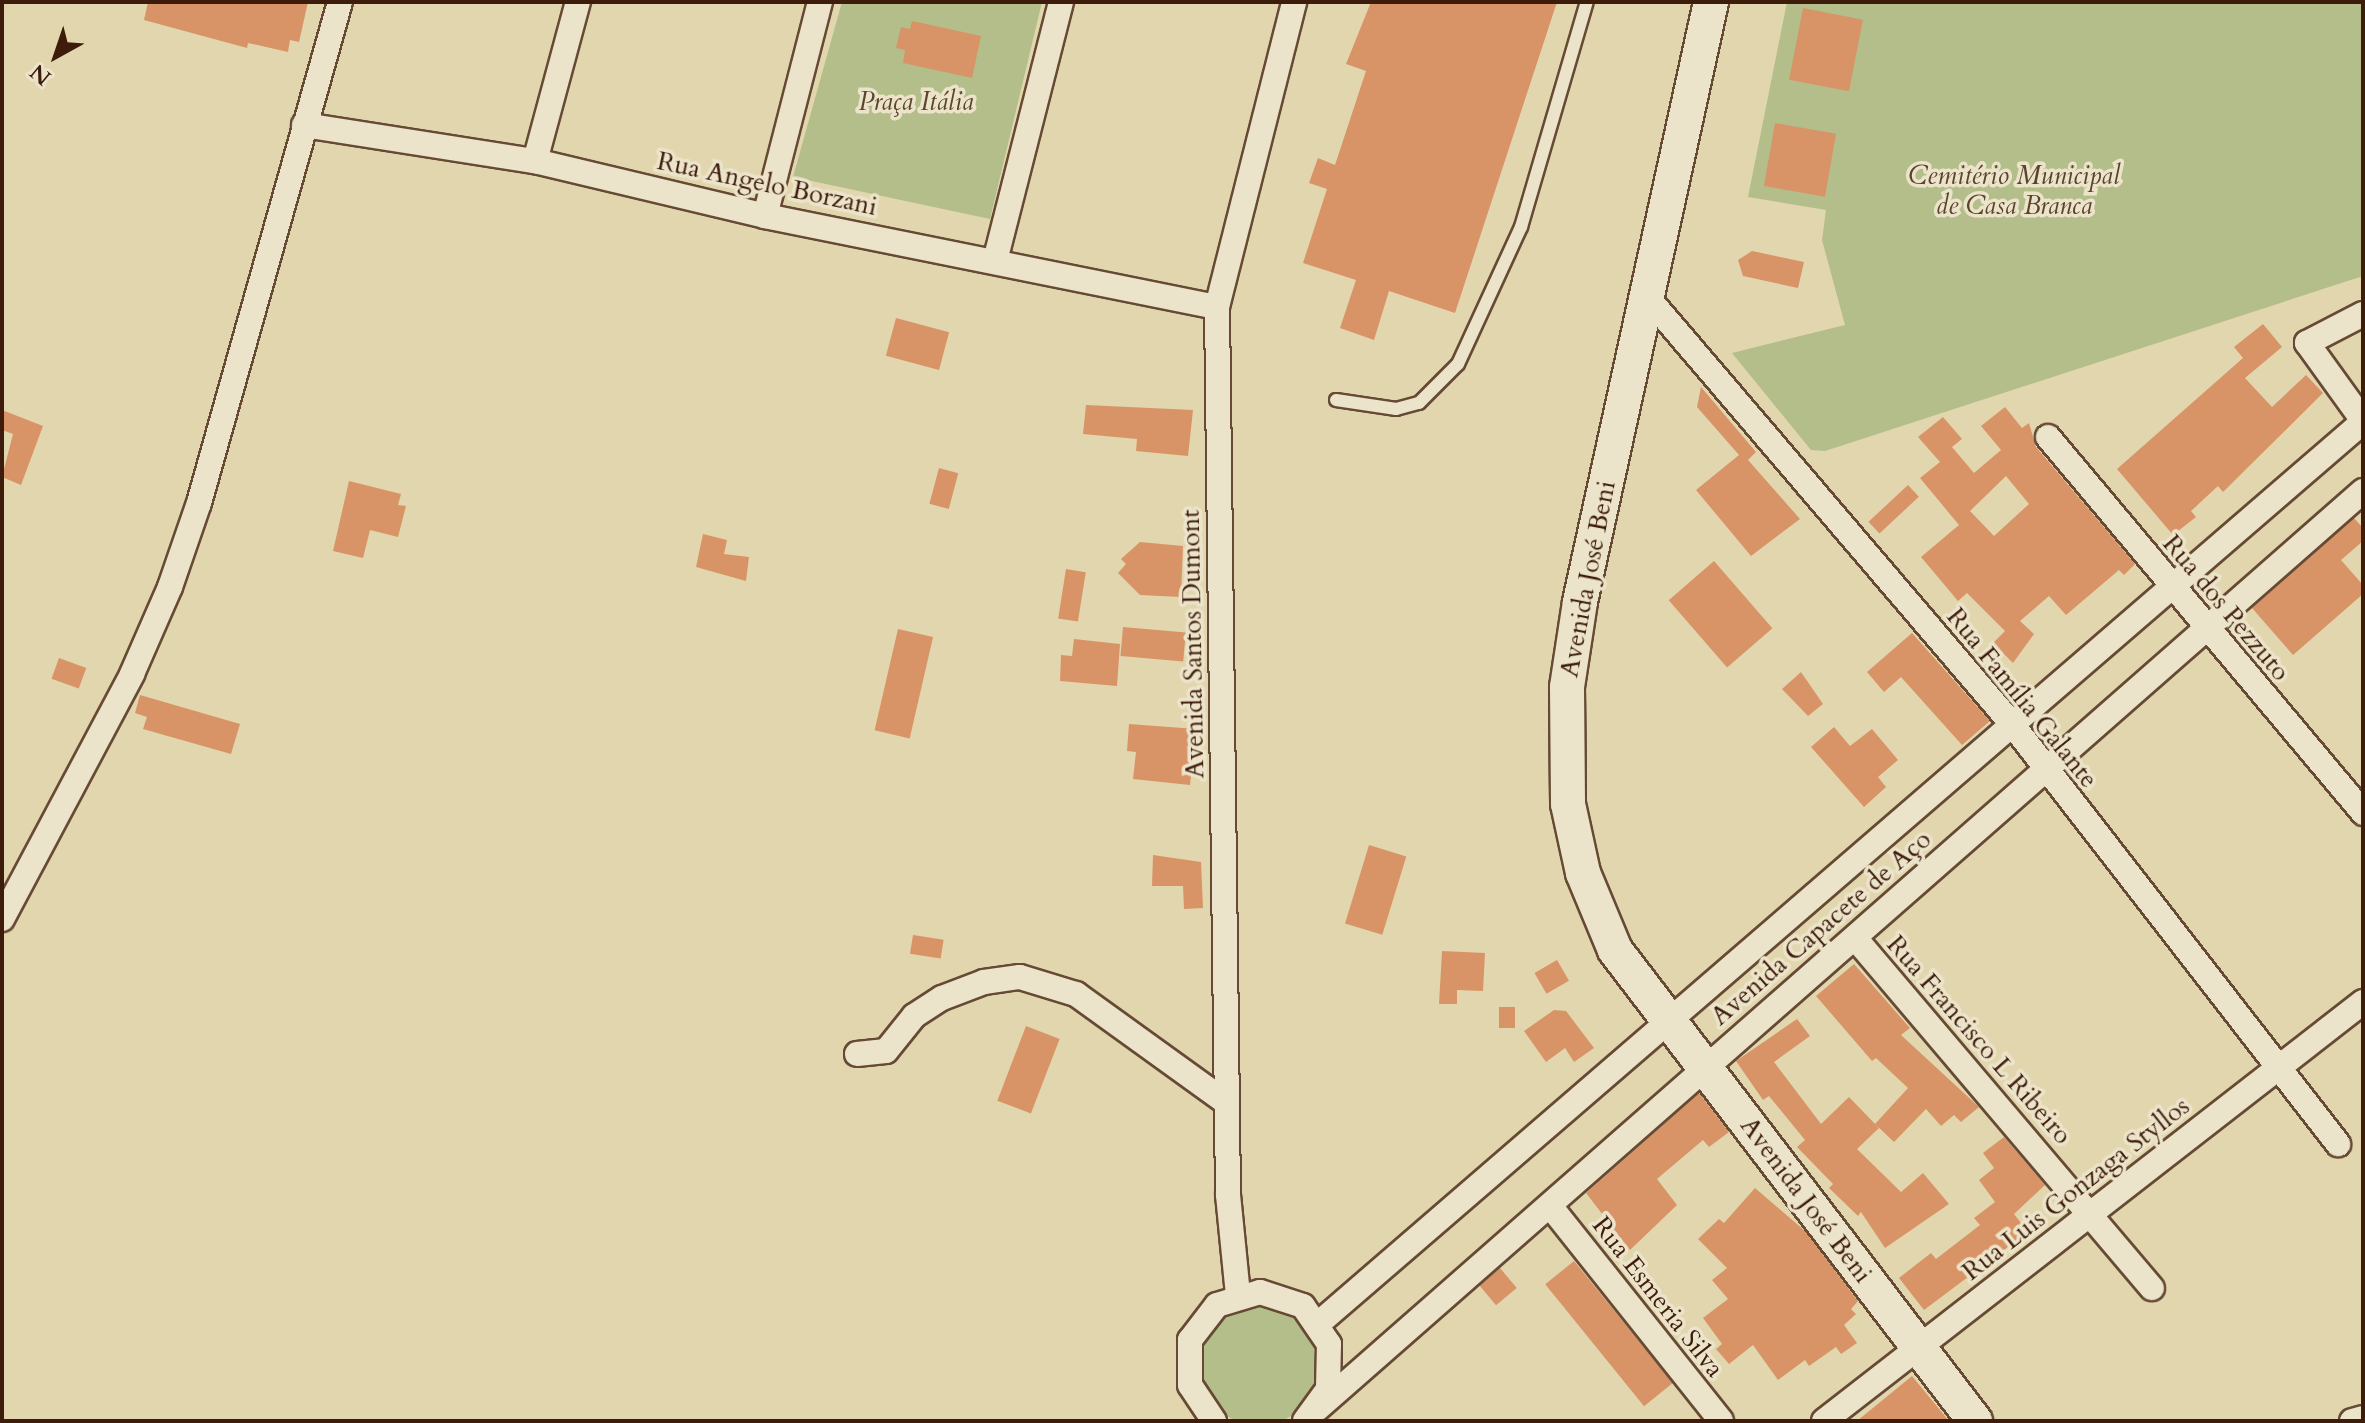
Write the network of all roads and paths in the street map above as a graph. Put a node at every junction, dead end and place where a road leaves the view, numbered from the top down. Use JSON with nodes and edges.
{"nodes":[{"id":1,"x":340,"y":2,"type":"edge"},
{"id":2,"x":578,"y":2,"type":"edge"},
{"id":3,"x":820,"y":2,"type":"edge"},
{"id":4,"x":1061,"y":2,"type":"edge"},
{"id":5,"x":1294,"y":2,"type":"edge"},
{"id":6,"x":1587,"y":2,"type":"edge"},
{"id":7,"x":1711,"y":2,"type":"edge"},
{"id":8,"x":304,"y":125,"type":"junction"},
{"id":9,"x":535,"y":161,"type":"junction"},
{"id":10,"x":765,"y":216,"type":"junction"},
{"id":11,"x":995,"y":261,"type":"junction"},
{"id":12,"x":1649,"y":299,"type":"junction"},
{"id":13,"x":1217,"y":307,"type":"junction"},
{"id":14,"x":2363,"y":314,"type":"edge"},
{"id":15,"x":1336,"y":400,"type":"dead end"},
{"id":16,"x":2360,"y":424,"type":"edge"},
{"id":17,"x":2048,"y":437,"type":"dead end"},
{"id":18,"x":2363,"y":491,"type":"edge"},
{"id":19,"x":2170,"y":587,"type":"junction"},
{"id":20,"x":2208,"y":631,"type":"junction"},
{"id":21,"x":2012,"y":724,"type":"junction"},
{"id":22,"x":2047,"y":771,"type":"junction"},
{"id":23,"x":2363,"y":813,"type":"edge"},
{"id":24,"x":2,"y":919,"type":"edge"},
{"id":25,"x":1855,"y":938,"type":"junction"},
{"id":26,"x":2363,"y":1002,"type":"edge"},
{"id":27,"x":1671,"y":1023,"type":"junction"},
{"id":28,"x":857,"y":1054,"type":"dead end"},
{"id":29,"x":1705,"y":1065,"type":"junction"},
{"id":30,"x":2276,"y":1068,"type":"junction"},
{"id":31,"x":1226,"y":1102,"type":"junction"},
{"id":32,"x":2338,"y":1144,"type":"dead end"},
{"id":33,"x":1551,"y":1207,"type":"junction"},
{"id":34,"x":2090,"y":1213,"type":"junction"},
{"id":35,"x":2152,"y":1288,"type":"dead end"},
{"id":36,"x":1238,"y":1295,"type":"junction"},
{"id":37,"x":1319,"y":1323,"type":"junction"},
{"id":38,"x":1919,"y":1350,"type":"junction"},
{"id":39,"x":1311,"y":1415,"type":"edge"},
{"id":40,"x":2363,"y":1418,"type":"edge"},
{"id":41,"x":1214,"y":1421,"type":"edge"},
{"id":42,"x":1721,"y":1421,"type":"edge"},
{"id":43,"x":1824,"y":1421,"type":"edge"},
{"id":44,"x":1975,"y":1421,"type":"edge"},
{"id":45,"x":2352,"y":1421,"type":"edge"}],
"edges":[{"from":1,"to":8,"type":"street"},
{"from":2,"to":9,"type":"street"},
{"from":3,"to":10,"type":"street"},
{"from":4,"to":11,"type":"street"},
{"from":5,"to":13,"type":"street","name":"Avenida Santos Dumont"},
{"from":6,"to":15,"type":"lane"},
{"from":7,"to":12,"type":"main road","name":"Avenida José Beni"},
{"from":8,"to":9,"type":"street","name":"Rua Angelo Borzani"},
{"from":8,"to":24,"type":"street"},
{"from":9,"to":10,"type":"street","name":"Rua Angelo Borzani"},
{"from":10,"to":11,"type":"street","name":"Rua Angelo Borzani"},
{"from":11,"to":13,"type":"street","name":"Rua Angelo Borzani"},
{"from":12,"to":21,"type":"street","name":"Rua Família Galante"},
{"from":12,"to":27,"type":"main road","name":"Avenida José Beni"},
{"from":13,"to":31,"type":"street","name":"Avenida Santos Dumont"},
{"from":14,"to":16,"type":"street"},
{"from":16,"to":19,"type":"street","name":"Avenida Capacete de Aço"},
{"from":17,"to":19,"type":"street","name":"Rua dos Pezzuto"},
{"from":18,"to":20,"type":"street","name":"Avenida Capacete de Aço"},
{"from":19,"to":20,"type":"street","name":"Rua dos Pezzuto"},
{"from":19,"to":21,"type":"street","name":"Avenida Capacete de Aço"},
{"from":20,"to":22,"type":"street","name":"Avenida Capacete de Aço"},
{"from":20,"to":23,"type":"street","name":"Rua dos Pezzuto"},
{"from":21,"to":22,"type":"street","name":"Rua Família Galante"},
{"from":21,"to":27,"type":"street","name":"Avenida Capacete de Aço"},
{"from":22,"to":25,"type":"street","name":"Avenida Capacete de Aço"},
{"from":22,"to":30,"type":"street","name":"Rua Família Galante"},
{"from":25,"to":29,"type":"street","name":"Avenida Capacete de Aço"},
{"from":25,"to":34,"type":"street","name":"Rua Francisco L Ribeiro"},
{"from":26,"to":30,"type":"street","name":"Rua Luis Gonzaga Styllos"},
{"from":27,"to":29,"type":"main road","name":"Avenida José Beni"},
{"from":27,"to":37,"type":"street","name":"Avenida Capacete de Aço"},
{"from":28,"to":31,"type":"street"},
{"from":29,"to":33,"type":"street","name":"Avenida Capacete de Aço"},
{"from":29,"to":38,"type":"main road","name":"Avenida José Beni"},
{"from":30,"to":32,"type":"street","name":"Rua Família Galante"},
{"from":30,"to":34,"type":"street","name":"Rua Luis Gonzaga Styllos"},
{"from":31,"to":36,"type":"street","name":"Avenida Santos Dumont"},
{"from":33,"to":39,"type":"street","name":"Avenida Capacete de Aço"},
{"from":33,"to":42,"type":"street","name":"Rua Esmeria Silva"},
{"from":34,"to":35,"type":"street","name":"Rua Francisco L Ribeiro"},
{"from":34,"to":38,"type":"street","name":"Rua Luis Gonzaga Styllos"},
{"from":36,"to":37,"type":"street"},
{"from":36,"to":41,"type":"street"},
{"from":37,"to":39,"type":"street"},
{"from":38,"to":43,"type":"street","name":"Rua Luis Gonzaga Styllos"},
{"from":38,"to":44,"type":"main road","name":"Avenida José Beni"},
{"from":40,"to":45,"type":"street"}]}
